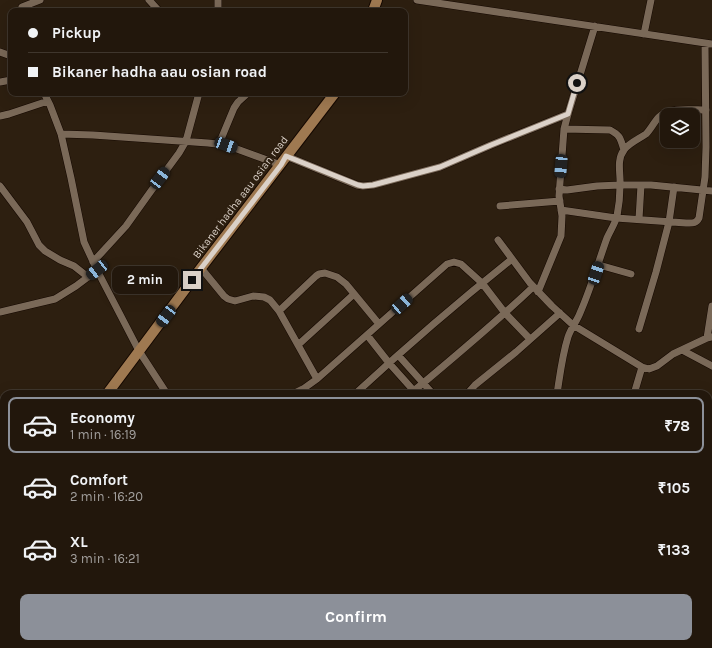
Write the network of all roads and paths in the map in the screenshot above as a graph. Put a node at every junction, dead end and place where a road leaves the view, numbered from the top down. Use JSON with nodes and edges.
{"nodes":[{"id":1,"x":40,"y":0,"type":"edge"},
{"id":2,"x":149,"y":0,"type":"edge"},
{"id":3,"x":417,"y":0,"type":"edge"},
{"id":4,"x":651,"y":0,"type":"edge"},
{"id":5,"x":22,"y":6,"type":"edge"},
{"id":6,"x":156,"y":8,"type":"edge"},
{"id":7,"x":595,"y":26,"type":"junction"},
{"id":8,"x":644,"y":34,"type":"junction"},
{"id":9,"x":709,"y":43,"type":"edge"},
{"id":10,"x":46,"y":96,"type":"edge"},
{"id":11,"x":198,"y":96,"type":"edge"},
{"id":12,"x":245,"y":96,"type":"edge"},
{"id":13,"x":333,"y":96,"type":"edge"},
{"id":14,"x":48,"y":101,"type":"junction"},
{"id":15,"x":706,"y":110,"type":"junction"},
{"id":16,"x":568,"y":114,"type":"junction"},
{"id":17,"x":0,"y":116,"type":"edge"},
{"id":18,"x":564,"y":128,"type":"junction"},
{"id":19,"x":61,"y":134,"type":"junction"},
{"id":20,"x":186,"y":141,"type":"junction"},
{"id":21,"x":219,"y":144,"type":"junction"},
{"id":22,"x":709,"y":147,"type":"edge"},
{"id":23,"x":624,"y":150,"type":"junction"},
{"id":24,"x":284,"y":160,"type":"junction"},
{"id":25,"x":620,"y":184,"type":"junction"},
{"id":26,"x":641,"y":185,"type":"junction"},
{"id":27,"x":0,"y":186,"type":"edge"},
{"id":28,"x":674,"y":187,"type":"junction"},
{"id":29,"x":559,"y":190,"type":"junction"},
{"id":30,"x":703,"y":190,"type":"junction"},
{"id":31,"x":712,"y":191,"type":"edge"},
{"id":32,"x":560,"y":201,"type":"junction"},
{"id":33,"x":500,"y":206,"type":"dead end"},
{"id":34,"x":561,"y":210,"type":"junction"},
{"id":35,"x":616,"y":218,"type":"junction"},
{"id":36,"x":639,"y":219,"type":"junction"},
{"id":37,"x":670,"y":222,"type":"junction"},
{"id":38,"x":498,"y":240,"type":"dead end"},
{"id":39,"x":512,"y":259,"type":"junction"},
{"id":40,"x":93,"y":262,"type":"junction"},
{"id":41,"x":599,"y":265,"type":"junction"},
{"id":42,"x":201,"y":268,"type":"junction"},
{"id":43,"x":97,"y":270,"type":"junction"},
{"id":44,"x":631,"y":274,"type":"dead end"},
{"id":45,"x":88,"y":277,"type":"junction"},
{"id":46,"x":482,"y":283,"type":"junction"},
{"id":47,"x":536,"y":290,"type":"junction"},
{"id":48,"x":354,"y":294,"type":"junction"},
{"id":49,"x":712,"y":306,"type":"edge"},
{"id":50,"x":279,"y":311,"type":"junction"},
{"id":51,"x":0,"y":312,"type":"edge"},
{"id":52,"x":505,"y":313,"type":"junction"},
{"id":53,"x":560,"y":313,"type":"junction"},
{"id":54,"x":379,"y":324,"type":"junction"},
{"id":55,"x":573,"y":325,"type":"junction"},
{"id":56,"x":639,"y":329,"type":"dead end"},
{"id":57,"x":367,"y":335,"type":"junction"},
{"id":58,"x":710,"y":338,"type":"edge"},
{"id":59,"x":530,"y":339,"type":"junction"},
{"id":60,"x":298,"y":345,"type":"junction"},
{"id":61,"x":682,"y":350,"type":"junction"},
{"id":62,"x":139,"y":351,"type":"junction"},
{"id":63,"x":398,"y":355,"type":"junction"},
{"id":64,"x":389,"y":363,"type":"junction"},
{"id":65,"x":712,"y":366,"type":"edge"},
{"id":66,"x":642,"y":367,"type":"junction"},
{"id":67,"x":317,"y":379,"type":"junction"},
{"id":68,"x":423,"y":383,"type":"junction"},
{"id":69,"x":110,"y":390,"type":"edge"},
{"id":70,"x":164,"y":390,"type":"edge"},
{"id":71,"x":301,"y":390,"type":"edge"},
{"id":72,"x":359,"y":390,"type":"edge"},
{"id":73,"x":410,"y":390,"type":"edge"},
{"id":74,"x":414,"y":390,"type":"edge"},
{"id":75,"x":429,"y":390,"type":"edge"},
{"id":76,"x":471,"y":390,"type":"edge"},
{"id":77,"x":558,"y":390,"type":"edge"},
{"id":78,"x":635,"y":390,"type":"edge"}],
"edges":[{"from":1,"to":5,"type":"street"},
{"from":2,"to":6,"type":"street"},
{"from":3,"to":7,"type":"street"},
{"from":4,"to":8,"type":"street"},
{"from":7,"to":8,"type":"street"},
{"from":7,"to":16,"type":"street"},
{"from":8,"to":9,"type":"street"},
{"from":9,"to":15,"type":"street"},
{"from":10,"to":14,"type":"street"},
{"from":11,"to":20,"type":"street"},
{"from":12,"to":21,"type":"street"},
{"from":13,"to":24,"type":"main road","name":"Bikaner hadha aau osian road"},
{"from":14,"to":17,"type":"street"},
{"from":14,"to":19,"type":"street"},
{"from":15,"to":22,"type":"street"},
{"from":15,"to":23,"type":"street"},
{"from":16,"to":18,"type":"street"},
{"from":16,"to":24,"type":"street"},
{"from":18,"to":23,"type":"street"},
{"from":18,"to":29,"type":"street"},
{"from":19,"to":20,"type":"street"},
{"from":19,"to":40,"type":"street"},
{"from":20,"to":21,"type":"street"},
{"from":20,"to":40,"type":"street"},
{"from":21,"to":24,"type":"street"},
{"from":22,"to":30,"type":"street"},
{"from":23,"to":25,"type":"street"},
{"from":24,"to":42,"type":"main road","name":"Bikaner hadha aau osian road"},
{"from":25,"to":26,"type":"street"},
{"from":25,"to":29,"type":"street"},
{"from":25,"to":35,"type":"street"},
{"from":26,"to":28,"type":"street"},
{"from":26,"to":36,"type":"street"},
{"from":27,"to":45,"type":"street"},
{"from":28,"to":30,"type":"street"},
{"from":28,"to":37,"type":"street"},
{"from":29,"to":32,"type":"street"},
{"from":30,"to":31,"type":"street"},
{"from":30,"to":37,"type":"street"},
{"from":32,"to":33,"type":"street"},
{"from":32,"to":34,"type":"street"},
{"from":34,"to":35,"type":"street"},
{"from":34,"to":47,"type":"street"},
{"from":35,"to":36,"type":"street"},
{"from":35,"to":41,"type":"street"},
{"from":36,"to":37,"type":"street"},
{"from":37,"to":56,"type":"street"},
{"from":38,"to":39,"type":"street"},
{"from":39,"to":46,"type":"street"},
{"from":39,"to":47,"type":"street"},
{"from":40,"to":43,"type":"street"},
{"from":41,"to":44,"type":"street"},
{"from":41,"to":55,"type":"street"},
{"from":42,"to":50,"type":"street"},
{"from":42,"to":62,"type":"main road","name":"Bikaner hadha aau osian road"},
{"from":43,"to":45,"type":"street"},
{"from":43,"to":62,"type":"street"},
{"from":45,"to":51,"type":"street"},
{"from":46,"to":52,"type":"street"},
{"from":46,"to":54,"type":"street"},
{"from":46,"to":63,"type":"street"},
{"from":47,"to":52,"type":"street"},
{"from":47,"to":53,"type":"street"},
{"from":48,"to":50,"type":"street"},
{"from":48,"to":54,"type":"street"},
{"from":48,"to":60,"type":"street"},
{"from":49,"to":58,"type":"street"},
{"from":50,"to":60,"type":"street"},
{"from":52,"to":59,"type":"street"},
{"from":52,"to":68,"type":"street"},
{"from":53,"to":55,"type":"street"},
{"from":53,"to":59,"type":"street"},
{"from":54,"to":57,"type":"street"},
{"from":55,"to":66,"type":"street"},
{"from":55,"to":77,"type":"street"},
{"from":57,"to":64,"type":"street"},
{"from":57,"to":67,"type":"street"},
{"from":58,"to":61,"type":"street"},
{"from":59,"to":76,"type":"street"},
{"from":60,"to":67,"type":"street"},
{"from":61,"to":65,"type":"street"},
{"from":61,"to":66,"type":"street"},
{"from":62,"to":69,"type":"main road","name":"Bikaner hadha aau osian road"},
{"from":62,"to":70,"type":"street"},
{"from":63,"to":64,"type":"street"},
{"from":63,"to":68,"type":"street"},
{"from":64,"to":72,"type":"street"},
{"from":64,"to":73,"type":"street"},
{"from":66,"to":78,"type":"street"},
{"from":67,"to":71,"type":"street"},
{"from":68,"to":74,"type":"street"},
{"from":68,"to":75,"type":"street"}]}
